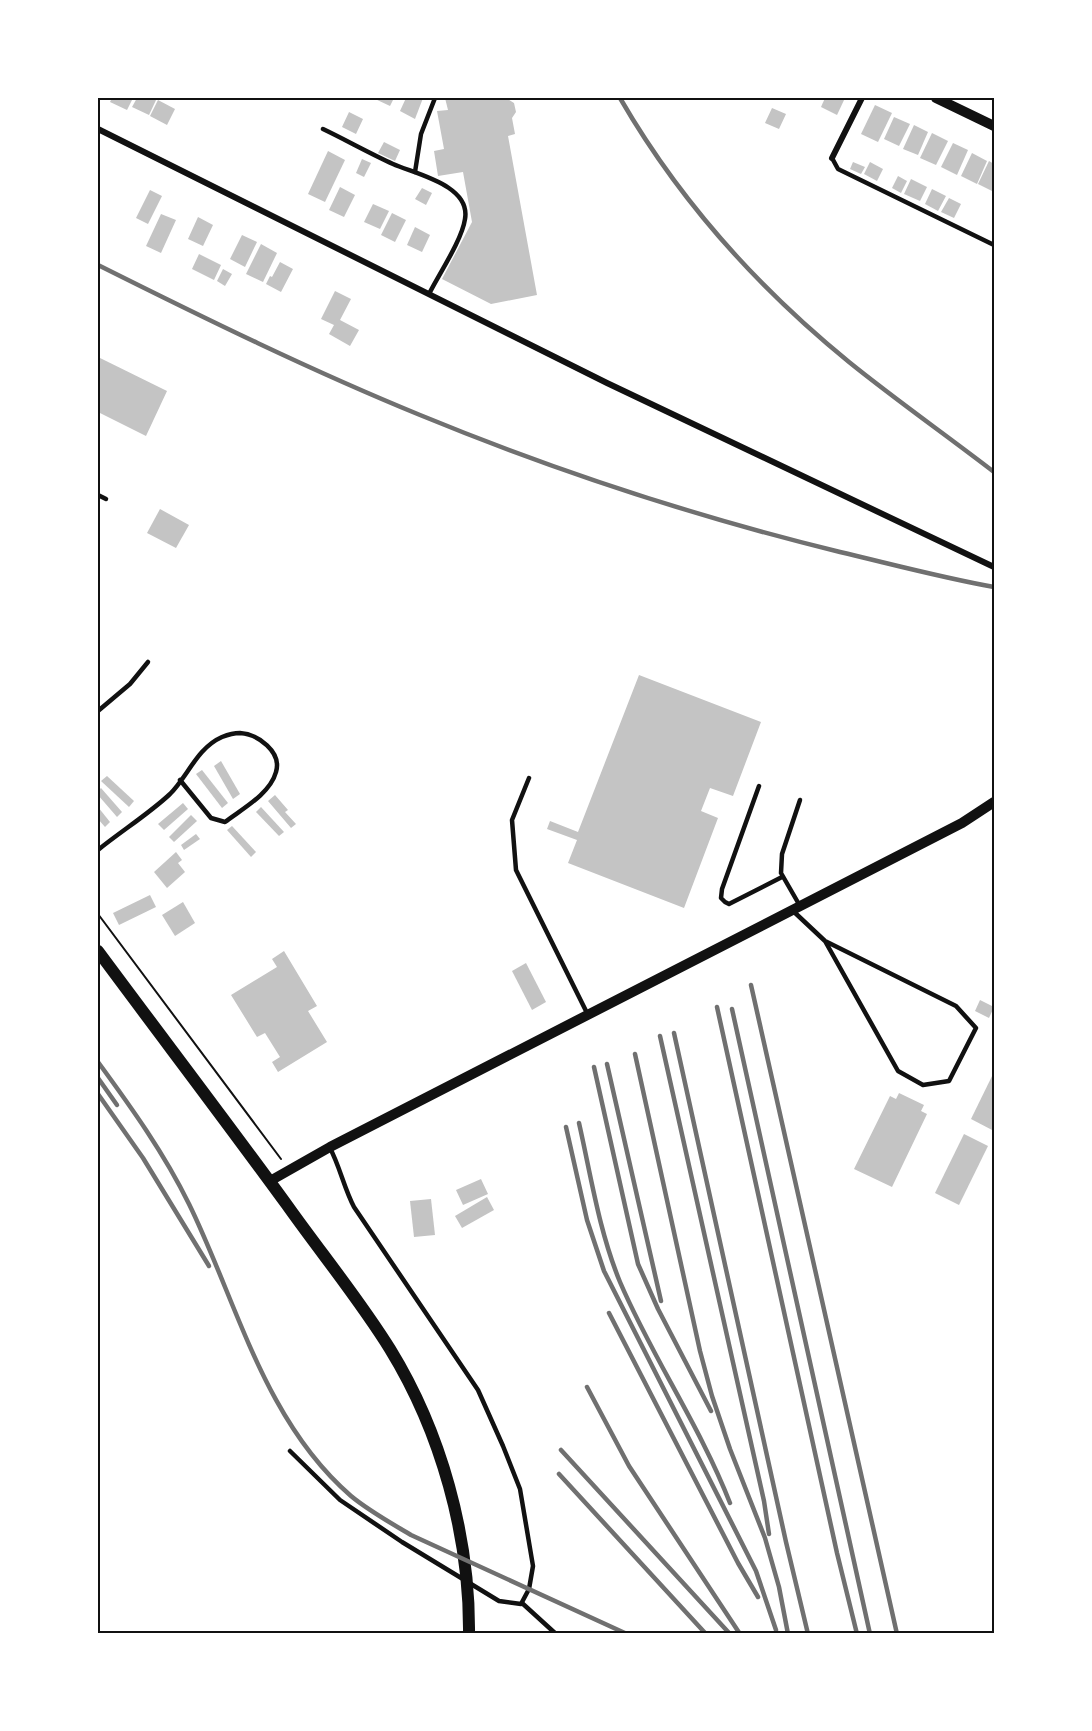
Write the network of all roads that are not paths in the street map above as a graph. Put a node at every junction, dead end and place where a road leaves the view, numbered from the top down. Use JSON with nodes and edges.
{"nodes":[{"id":1,"x":435,"y":98,"type":"edge"},
{"id":2,"x":862,"y":98,"type":"edge"},
{"id":3,"x":936,"y":98,"type":"edge"},
{"id":4,"x":994,"y":126,"type":"edge"},
{"id":5,"x":98,"y":129,"type":"edge"},
{"id":6,"x":322,"y":129,"type":"dead end"},
{"id":7,"x":832,"y":158,"type":"joint"},
{"id":8,"x":415,"y":172,"type":"junction"},
{"id":9,"x":994,"y":245,"type":"edge"},
{"id":10,"x":429,"y":294,"type":"junction"},
{"id":11,"x":98,"y":495,"type":"edge"},
{"id":12,"x":106,"y":499,"type":"dead end"},
{"id":13,"x":994,"y":567,"type":"edge"},
{"id":14,"x":148,"y":663,"type":"dead end"},
{"id":15,"x":98,"y":711,"type":"edge"},
{"id":16,"x":529,"y":778,"type":"dead end"},
{"id":17,"x":180,"y":780,"type":"junction"},
{"id":18,"x":759,"y":786,"type":"dead end"},
{"id":19,"x":800,"y":800,"type":"dead end"},
{"id":20,"x":994,"y":802,"type":"edge"},
{"id":21,"x":98,"y":850,"type":"edge"},
{"id":22,"x":782,"y":877,"type":"junction"},
{"id":23,"x":796,"y":908,"type":"junction"},
{"id":24,"x":825,"y":941,"type":"junction"},
{"id":25,"x":98,"y":951,"type":"edge"},
{"id":26,"x":588,"y":1015,"type":"junction"},
{"id":27,"x":330,"y":1147,"type":"junction"},
{"id":28,"x":270,"y":1181,"type":"junction"},
{"id":29,"x":290,"y":1451,"type":"dead end"},
{"id":30,"x":522,"y":1603,"type":"junction"},
{"id":31,"x":469,"y":1634,"type":"edge"},
{"id":32,"x":556,"y":1634,"type":"edge"}],
"edges":[{"from":1,"to":8,"type":"lane"},
{"from":2,"to":7,"type":"street"},
{"from":3,"to":4,"type":"street"},
{"from":5,"to":10,"type":"street"},
{"from":6,"to":8,"type":"lane"},
{"from":7,"to":9,"type":"lane"},
{"from":8,"to":10,"type":"lane"},
{"from":10,"to":13,"type":"street"},
{"from":11,"to":12,"type":"lane"},
{"from":14,"to":15,"type":"lane"},
{"from":16,"to":26,"type":"lane"},
{"from":17,"to":17,"type":"lane"},
{"from":17,"to":21,"type":"lane"},
{"from":18,"to":22,"type":"lane"},
{"from":19,"to":22,"type":"lane"},
{"from":20,"to":23,"type":"street"},
{"from":22,"to":23,"type":"lane"},
{"from":23,"to":24,"type":"lane"},
{"from":23,"to":26,"type":"street"},
{"from":24,"to":24,"type":"lane"},
{"from":25,"to":28,"type":"main road"},
{"from":26,"to":27,"type":"street"},
{"from":27,"to":28,"type":"street"},
{"from":27,"to":30,"type":"lane"},
{"from":28,"to":31,"type":"main road"},
{"from":29,"to":30,"type":"lane"},
{"from":30,"to":32,"type":"lane"}]}
